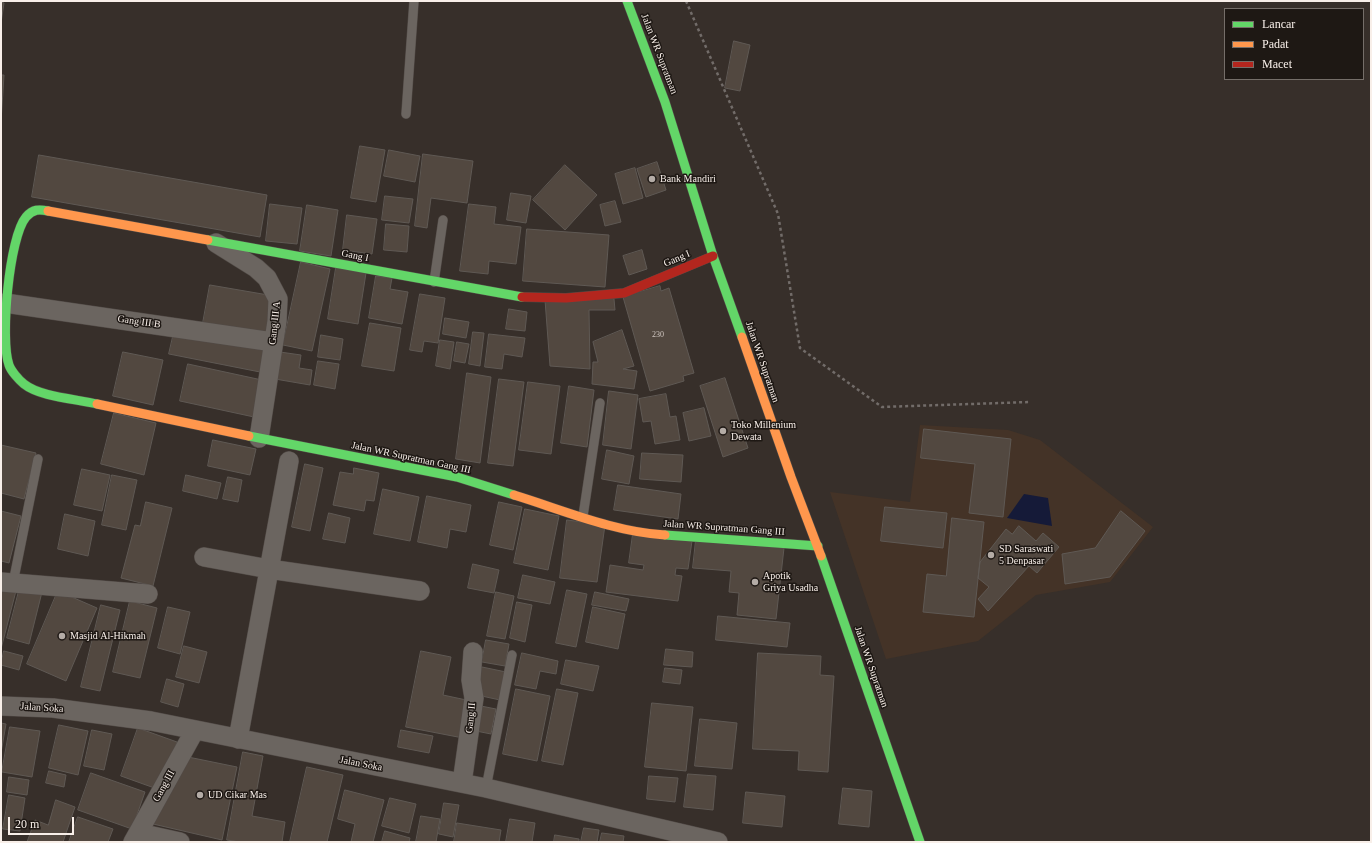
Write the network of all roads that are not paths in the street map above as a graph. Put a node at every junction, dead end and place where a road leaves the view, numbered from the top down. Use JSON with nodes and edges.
{"nodes":[{"id":1,"x":414,"y":1,"type":"edge"},
{"id":2,"x":627,"y":1,"type":"edge"},
{"id":3,"x":406,"y":114,"type":"dead end"},
{"id":4,"x":443,"y":220,"type":"dead end"},
{"id":5,"x":211,"y":240,"type":"junction"},
{"id":6,"x":713,"y":256,"type":"junction"},
{"id":7,"x":434,"y":282,"type":"junction"},
{"id":8,"x":5,"y":303,"type":"junction"},
{"id":9,"x":273,"y":342,"type":"junction"},
{"id":10,"x":24,"y":384,"type":"joint"},
{"id":11,"x":600,"y":403,"type":"dead end"},
{"id":12,"x":259,"y":438,"type":"junction"},
{"id":13,"x":38,"y":459,"type":"dead end"},
{"id":14,"x":289,"y":461,"type":"dead end"},
{"id":15,"x":583,"y":516,"type":"junction"},
{"id":16,"x":818,"y":546,"type":"junction"},
{"id":17,"x":204,"y":557,"type":"dead end"},
{"id":18,"x":269,"y":569,"type":"junction"},
{"id":19,"x":7,"y":582,"type":"edge"},
{"id":20,"x":420,"y":591,"type":"dead end"},
{"id":21,"x":148,"y":594,"type":"dead end"},
{"id":22,"x":473,"y":652,"type":"dead end"},
{"id":23,"x":512,"y":655,"type":"dead end"},
{"id":24,"x":1,"y":706,"type":"edge"},
{"id":25,"x":195,"y":730,"type":"junction"},
{"id":26,"x":238,"y":739,"type":"junction"},
{"id":27,"x":462,"y":783,"type":"junction"},
{"id":28,"x":486,"y":788,"type":"junction"},
{"id":29,"x":668,"y":837,"type":"edge"},
{"id":30,"x":136,"y":838,"type":"edge"},
{"id":31,"x":180,"y":842,"type":"edge"},
{"id":32,"x":718,"y":842,"type":"edge"},
{"id":33,"x":920,"y":842,"type":"edge"}],
"edges":[{"from":1,"to":3,"type":"lane"},
{"from":2,"to":6,"type":"street","name":"Jalan WR Supratman"},
{"from":4,"to":7,"type":"lane"},
{"from":5,"to":7,"type":"street","name":"Gang I"},
{"from":5,"to":8,"type":"street","name":"Gang I"},
{"from":5,"to":9,"type":"street","name":"Gang III A"},
{"from":6,"to":7,"type":"street","name":"Gang I"},
{"from":6,"to":16,"type":"street","name":"Jalan WR Supratman"},
{"from":8,"to":9,"type":"street","name":"Gang III B"},
{"from":8,"to":10,"type":"street","name":"Gang I"},
{"from":9,"to":12,"type":"street","name":"Gang III A"},
{"from":10,"to":12,"type":"street","name":"Jalan WR Supratman Gang III"},
{"from":11,"to":15,"type":"lane"},
{"from":12,"to":15,"type":"street","name":"Jalan WR Supratman Gang III"},
{"from":13,"to":19,"type":"lane"},
{"from":14,"to":18,"type":"street"},
{"from":15,"to":16,"type":"street","name":"Jalan WR Supratman Gang III"},
{"from":16,"to":33,"type":"street","name":"Jalan WR Supratman"},
{"from":17,"to":18,"type":"street"},
{"from":18,"to":20,"type":"street"},
{"from":18,"to":26,"type":"street"},
{"from":19,"to":21,"type":"street"},
{"from":22,"to":27,"type":"street","name":"Gang II"},
{"from":23,"to":28,"type":"lane"},
{"from":24,"to":25,"type":"street","name":"Jalan Soka"},
{"from":25,"to":26,"type":"street","name":"Jalan Soka"},
{"from":25,"to":30,"type":"street","name":"Gang III"},
{"from":26,"to":27,"type":"street","name":"Jalan Soka"},
{"from":27,"to":28,"type":"street","name":"Jalan Soka"},
{"from":28,"to":29,"type":"street","name":"Jalan Soka"},
{"from":29,"to":32,"type":"street","name":"Jalan Soka"},
{"from":30,"to":31,"type":"street"}]}
